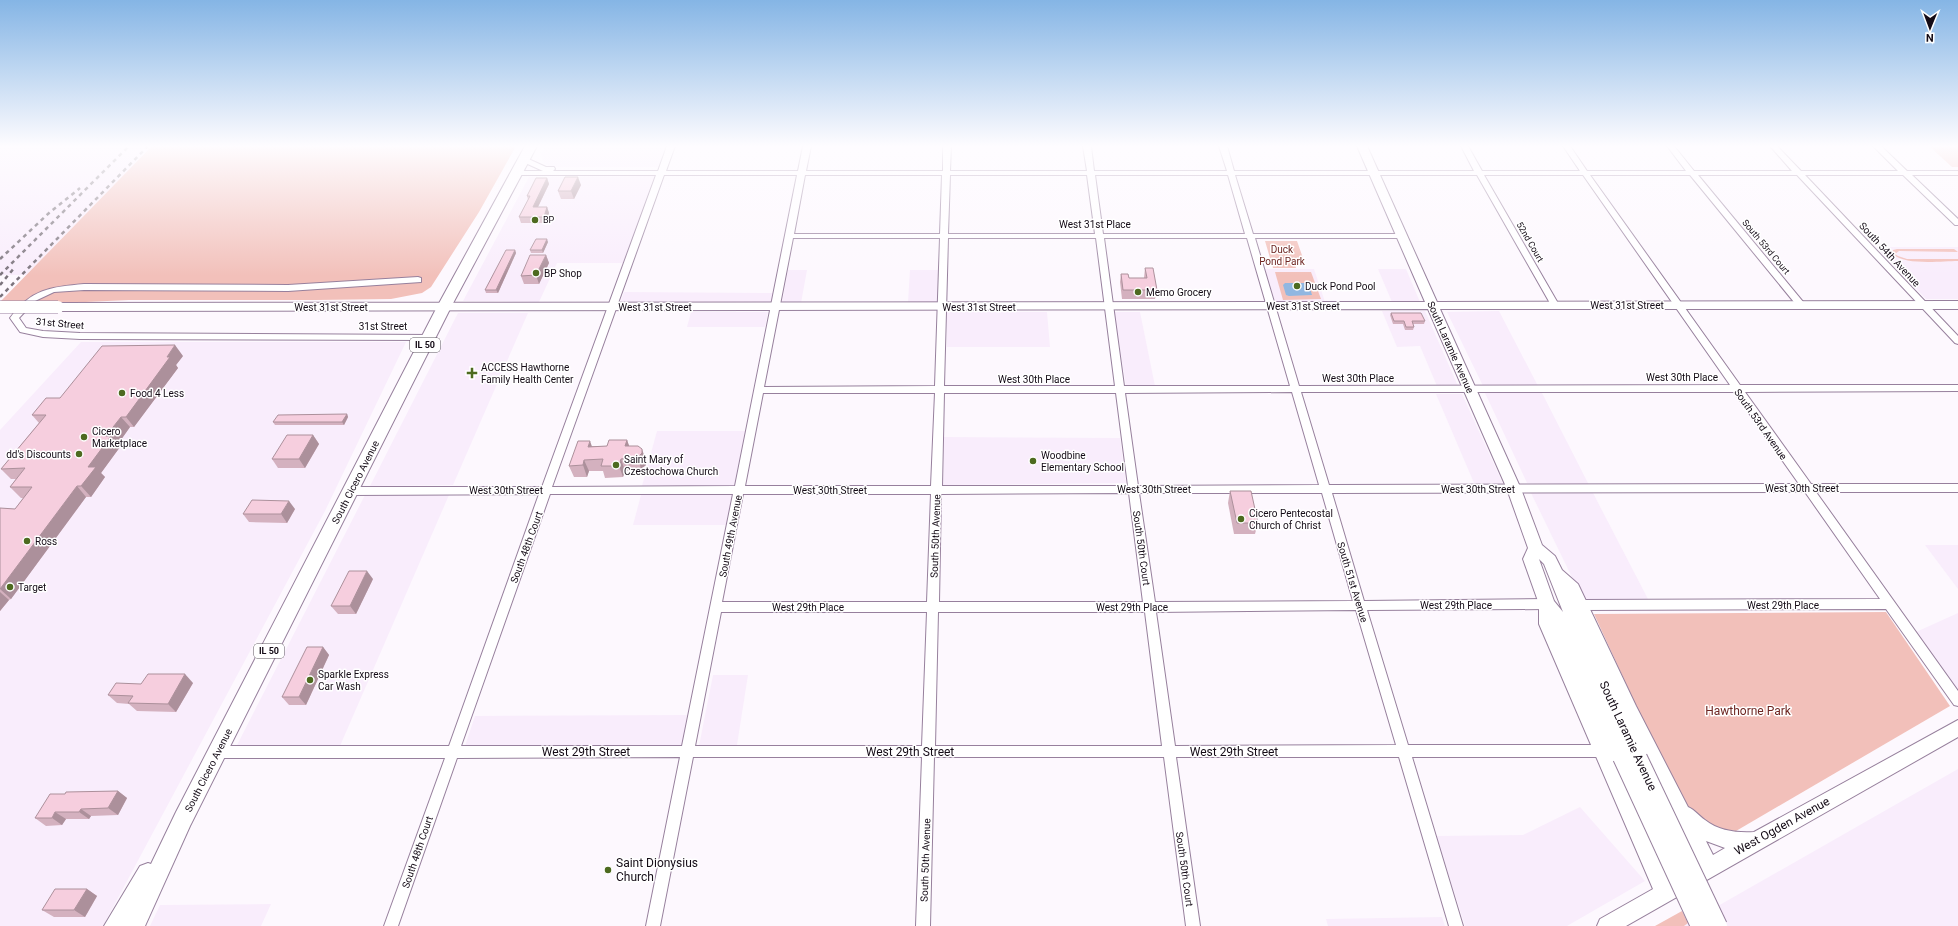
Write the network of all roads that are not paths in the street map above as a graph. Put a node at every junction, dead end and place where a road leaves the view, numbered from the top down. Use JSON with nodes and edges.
{"nodes":[{"id":1,"x":507,"y":189,"type":"edge"},
{"id":2,"x":655,"y":189,"type":"edge"},
{"id":3,"x":799,"y":189,"type":"edge"},
{"id":4,"x":945,"y":189,"type":"edge"},
{"id":5,"x":1093,"y":189,"type":"edge"},
{"id":6,"x":1236,"y":189,"type":"edge"},
{"id":7,"x":1381,"y":189,"type":"edge"},
{"id":8,"x":1488,"y":189,"type":"edge"},
{"id":9,"x":1596,"y":189,"type":"edge"},
{"id":10,"x":1705,"y":189,"type":"edge"},
{"id":11,"x":1813,"y":189,"type":"edge"},
{"id":12,"x":1922,"y":189,"type":"edge"},
{"id":13,"x":1958,"y":223,"type":"edge"},
{"id":14,"x":944,"y":235,"type":"junction"},
{"id":15,"x":1099,"y":235,"type":"junction"},
{"id":16,"x":1250,"y":235,"type":"junction"},
{"id":17,"x":789,"y":236,"type":"junction"},
{"id":18,"x":1402,"y":236,"type":"junction"},
{"id":19,"x":418,"y":280,"type":"dead end"},
{"id":20,"x":1433,"y":305,"type":"junction"},
{"id":21,"x":1555,"y":305,"type":"junction"},
{"id":22,"x":1677,"y":305,"type":"junction"},
{"id":23,"x":1801,"y":305,"type":"junction"},
{"id":24,"x":1924,"y":305,"type":"junction"},
{"id":25,"x":1958,"y":305,"type":"edge"},
{"id":26,"x":1109,"y":306,"type":"junction"},
{"id":27,"x":1271,"y":306,"type":"junction"},
{"id":28,"x":0,"y":307,"type":"edge"},
{"id":29,"x":444,"y":307,"type":"junction"},
{"id":30,"x":611,"y":307,"type":"junction"},
{"id":31,"x":775,"y":307,"type":"junction"},
{"id":32,"x":942,"y":307,"type":"junction"},
{"id":33,"x":429,"y":337,"type":"junction"},
{"id":34,"x":1958,"y":341,"type":"edge"},
{"id":35,"x":1735,"y":388,"type":"junction"},
{"id":36,"x":1958,"y":388,"type":"edge"},
{"id":37,"x":1295,"y":389,"type":"junction"},
{"id":38,"x":1470,"y":389,"type":"junction"},
{"id":39,"x":759,"y":390,"type":"junction"},
{"id":40,"x":940,"y":390,"type":"junction"},
{"id":41,"x":1120,"y":390,"type":"junction"},
{"id":42,"x":1807,"y":488,"type":"junction"},
{"id":43,"x":1958,"y":488,"type":"edge"},
{"id":44,"x":937,"y":489,"type":"junction"},
{"id":45,"x":1325,"y":489,"type":"junction"},
{"id":46,"x":1514,"y":489,"type":"junction"},
{"id":47,"x":739,"y":490,"type":"junction"},
{"id":48,"x":1134,"y":490,"type":"junction"},
{"id":49,"x":350,"y":491,"type":"junction"},
{"id":50,"x":546,"y":491,"type":"junction"},
{"id":51,"x":1536,"y":548,"type":"junction"},
{"id":52,"x":1556,"y":572,"type":"junction"},
{"id":53,"x":1547,"y":604,"type":"junction"},
{"id":54,"x":1888,"y":604,"type":"junction"},
{"id":55,"x":1581,"y":605,"type":"junction"},
{"id":56,"x":933,"y":606,"type":"junction"},
{"id":57,"x":1360,"y":606,"type":"junction"},
{"id":58,"x":716,"y":607,"type":"junction"},
{"id":59,"x":1150,"y":607,"type":"junction"},
{"id":60,"x":1958,"y":701,"type":"edge"},
{"id":61,"x":1958,"y":728,"type":"edge"},
{"id":62,"x":1602,"y":751,"type":"junction"},
{"id":63,"x":218,"y":752,"type":"junction"},
{"id":64,"x":452,"y":752,"type":"junction"},
{"id":65,"x":687,"y":752,"type":"junction"},
{"id":66,"x":929,"y":752,"type":"junction"},
{"id":67,"x":1170,"y":752,"type":"junction"},
{"id":68,"x":1404,"y":752,"type":"junction"},
{"id":69,"x":1630,"y":758,"type":"junction"},
{"id":70,"x":1676,"y":802,"type":"junction"},
{"id":71,"x":183,"y":819,"type":"junction"},
{"id":72,"x":1756,"y":841,"type":"junction"},
{"id":73,"x":1709,"y":867,"type":"junction"},
{"id":74,"x":1665,"y":893,"type":"junction"},
{"id":75,"x":115,"y":926,"type":"edge"},
{"id":76,"x":133,"y":926,"type":"edge"},
{"id":77,"x":391,"y":926,"type":"edge"},
{"id":78,"x":653,"y":926,"type":"edge"},
{"id":79,"x":924,"y":926,"type":"edge"},
{"id":80,"x":1193,"y":926,"type":"edge"},
{"id":81,"x":1456,"y":926,"type":"edge"},
{"id":82,"x":1607,"y":926,"type":"edge"},
{"id":83,"x":1700,"y":926,"type":"edge"},
{"id":84,"x":1718,"y":926,"type":"edge"}],
"edges":[{"from":1,"to":29,"type":"main road","name":"South Cicero Avenue","number":"IL 50"},
{"from":2,"to":30,"type":"street","name":"South 48th Court"},
{"from":3,"to":17,"type":"street","name":"South 49th Avenue"},
{"from":4,"to":14,"type":"street","name":"South 50th Avenue"},
{"from":5,"to":15,"type":"street","name":"South 50th Court"},
{"from":6,"to":16,"type":"street","name":"South 51st Avenue"},
{"from":7,"to":18,"type":"main road","name":"South Laramie Avenue"},
{"from":8,"to":21,"type":"street","name":"52nd Court"},
{"from":9,"to":22,"type":"street","name":"South 53rd Avenue"},
{"from":10,"to":23,"type":"street","name":"South 53rd Court"},
{"from":11,"to":24,"type":"street","name":"South 54th Avenue"},
{"from":12,"to":13,"type":"street"},
{"from":14,"to":15,"type":"street","name":"West 31st Place"},
{"from":14,"to":17,"type":"street","name":"West 31st Place"},
{"from":14,"to":32,"type":"street","name":"South 50th Avenue"},
{"from":15,"to":16,"type":"street","name":"West 31st Place"},
{"from":15,"to":26,"type":"street","name":"South 50th Court"},
{"from":16,"to":18,"type":"street","name":"West 31st Place"},
{"from":16,"to":27,"type":"street","name":"South 51st Avenue"},
{"from":17,"to":31,"type":"street","name":"South 49th Avenue"},
{"from":18,"to":20,"type":"main road","name":"South Laramie Avenue"},
{"from":19,"to":33,"type":"street","name":"31st Street"},
{"from":20,"to":21,"type":"main road","name":"West 31st Street"},
{"from":20,"to":27,"type":"main road","name":"West 31st Street"},
{"from":20,"to":38,"type":"main road","name":"South Laramie Avenue"},
{"from":21,"to":22,"type":"main road","name":"West 31st Street"},
{"from":22,"to":23,"type":"main road","name":"West 31st Street"},
{"from":22,"to":35,"type":"street","name":"South 53rd Avenue"},
{"from":23,"to":24,"type":"main road","name":"West 31st Street"},
{"from":24,"to":25,"type":"main road","name":"West 31st Street"},
{"from":24,"to":34,"type":"street","name":"South 54th Avenue"},
{"from":26,"to":27,"type":"main road","name":"West 31st Street"},
{"from":26,"to":32,"type":"main road","name":"West 31st Street"},
{"from":26,"to":41,"type":"street","name":"South 50th Court"},
{"from":27,"to":37,"type":"street","name":"South 51st Avenue"},
{"from":28,"to":29,"type":"main road","name":"West 31st Street","bridge":true},
{"from":29,"to":30,"type":"main road","name":"West 31st Street"},
{"from":29,"to":33,"type":"main road","name":"South Cicero Avenue","number":"IL 50"},
{"from":30,"to":31,"type":"main road","name":"West 31st Street"},
{"from":30,"to":50,"type":"street","name":"South 48th Court"},
{"from":31,"to":32,"type":"main road","name":"West 31st Street"},
{"from":31,"to":39,"type":"street","name":"South 49th Avenue"},
{"from":32,"to":40,"type":"street","name":"South 50th Avenue"},
{"from":33,"to":49,"type":"main road","name":"South Cicero Avenue","number":"IL 50"},
{"from":35,"to":36,"type":"street","name":"West 30th Place"},
{"from":35,"to":38,"type":"street","name":"West 30th Place"},
{"from":35,"to":42,"type":"street","name":"South 53rd Avenue"},
{"from":37,"to":38,"type":"street","name":"West 30th Place"},
{"from":37,"to":41,"type":"street","name":"West 30th Place"},
{"from":37,"to":45,"type":"street","name":"South 51st Avenue"},
{"from":38,"to":46,"type":"main road","name":"South Laramie Avenue"},
{"from":39,"to":40,"type":"street","name":"West 30th Place"},
{"from":39,"to":47,"type":"street","name":"South 49th Avenue"},
{"from":40,"to":41,"type":"street","name":"West 30th Place"},
{"from":40,"to":44,"type":"street","name":"South 50th Avenue"},
{"from":41,"to":48,"type":"street","name":"South 50th Court"},
{"from":42,"to":43,"type":"street","name":"West 30th Street"},
{"from":42,"to":46,"type":"street","name":"West 30th Street"},
{"from":42,"to":54,"type":"street","name":"South 53rd Avenue"},
{"from":44,"to":47,"type":"street","name":"West 30th Street"},
{"from":44,"to":48,"type":"street","name":"West 30th Street"},
{"from":44,"to":56,"type":"street","name":"South 50th Avenue"},
{"from":45,"to":46,"type":"street","name":"West 30th Street"},
{"from":45,"to":48,"type":"street","name":"West 30th Street"},
{"from":45,"to":57,"type":"street","name":"South 51st Avenue"},
{"from":46,"to":51,"type":"main road","name":"South Laramie Avenue"},
{"from":47,"to":50,"type":"street","name":"West 30th Street"},
{"from":47,"to":58,"type":"street","name":"South 49th Avenue"},
{"from":48,"to":59,"type":"street","name":"South 50th Court"},
{"from":49,"to":50,"type":"street","name":"West 30th Street"},
{"from":49,"to":63,"type":"main road","name":"South Cicero Avenue","number":"IL 50"},
{"from":50,"to":64,"type":"street","name":"South 48th Court"},
{"from":51,"to":52,"type":"main road","name":"South Laramie Avenue"},
{"from":51,"to":53,"type":"main road","name":"South Laramie Avenue"},
{"from":52,"to":55,"type":"main road"},
{"from":52,"to":69,"type":"main road","name":"South Laramie Avenue"},
{"from":53,"to":57,"type":"street","name":"West 29th Place"},
{"from":53,"to":62,"type":"main road"},
{"from":53,"to":69,"type":"main road","name":"South Laramie Avenue"},
{"from":54,"to":55,"type":"street","name":"West 29th Place"},
{"from":54,"to":60,"type":"street","name":"South 53rd Avenue"},
{"from":55,"to":70,"type":"main road"},
{"from":56,"to":58,"type":"street","name":"West 29th Place"},
{"from":56,"to":59,"type":"street","name":"West 29th Place"},
{"from":56,"to":66,"type":"street","name":"South 50th Avenue"},
{"from":57,"to":59,"type":"street","name":"West 29th Place"},
{"from":57,"to":68,"type":"street","name":"South 51st Avenue"},
{"from":58,"to":65,"type":"street","name":"South 49th Avenue"},
{"from":59,"to":67,"type":"street","name":"South 50th Court"},
{"from":61,"to":72,"type":"main road","name":"West Ogden Avenue"},
{"from":62,"to":68,"type":"street","name":"West 29th Street"},
{"from":62,"to":74,"type":"main road"},
{"from":63,"to":64,"type":"street","name":"West 29th Street"},
{"from":63,"to":71,"type":"main road","name":"South Cicero Avenue","number":"IL 50"},
{"from":64,"to":65,"type":"street","name":"West 29th Street"},
{"from":64,"to":77,"type":"street","name":"South 48th Court"},
{"from":65,"to":66,"type":"street","name":"West 29th Street"},
{"from":65,"to":78,"type":"street","name":"South 49th Avenue"},
{"from":66,"to":67,"type":"street","name":"West 29th Street"},
{"from":66,"to":79,"type":"street","name":"South 50th Avenue"},
{"from":67,"to":68,"type":"street","name":"West 29th Street"},
{"from":67,"to":80,"type":"street","name":"South 50th Court"},
{"from":68,"to":81,"type":"street","name":"South 51st Avenue"},
{"from":69,"to":83,"type":"main road","name":"South Laramie Avenue","bridge":true},
{"from":69,"to":84,"type":"main road","name":"South Laramie Avenue","bridge":true},
{"from":70,"to":72,"type":"main road"},
{"from":70,"to":73,"type":"main road"},
{"from":71,"to":75,"type":"main road","name":"South Cicero Avenue","number":"IL 50"},
{"from":71,"to":76,"type":"main road","name":"South Cicero Avenue","number":"IL 50"},
{"from":72,"to":73,"type":"main road","name":"West Ogden Avenue"},
{"from":73,"to":74,"type":"main road","name":"West Ogden Avenue"},
{"from":74,"to":82,"type":"main road","name":"West Ogden Avenue"}]}
